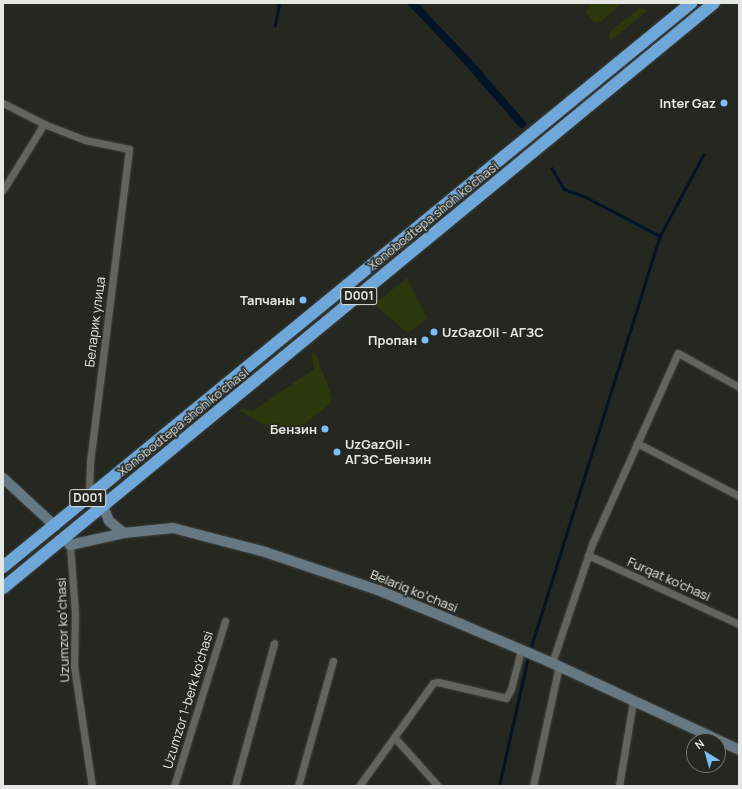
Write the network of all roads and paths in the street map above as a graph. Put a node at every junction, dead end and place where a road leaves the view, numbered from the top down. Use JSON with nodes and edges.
{"nodes":[{"id":1,"x":691,"y":3,"type":"edge"},
{"id":2,"x":714,"y":3,"type":"edge"},
{"id":3,"x":645,"y":41,"type":"junction"},
{"id":4,"x":654,"y":52,"type":"junction"},
{"id":5,"x":3,"y":103,"type":"edge"},
{"id":6,"x":44,"y":124,"type":"junction"},
{"id":7,"x":487,"y":171,"type":"junction"},
{"id":8,"x":498,"y":181,"type":"junction"},
{"id":9,"x":3,"y":190,"type":"edge"},
{"id":10,"x":277,"y":344,"type":"junction"},
{"id":11,"x":287,"y":355,"type":"junction"},
{"id":12,"x":739,"y":387,"type":"edge"},
{"id":13,"x":637,"y":443,"type":"junction"},
{"id":14,"x":3,"y":478,"type":"edge"},
{"id":15,"x":739,"y":496,"type":"edge"},
{"id":16,"x":89,"y":498,"type":"junction"},
{"id":17,"x":103,"y":506,"type":"junction"},
{"id":18,"x":54,"y":526,"type":"junction"},
{"id":19,"x":124,"y":533,"type":"junction"},
{"id":20,"x":67,"y":541,"type":"junction"},
{"id":21,"x":588,"y":555,"type":"junction"},
{"id":22,"x":3,"y":568,"type":"edge"},
{"id":23,"x":3,"y":588,"type":"edge"},
{"id":24,"x":225,"y":621,"type":"dead end"},
{"id":25,"x":739,"y":624,"type":"edge"},
{"id":26,"x":274,"y":642,"type":"dead end"},
{"id":27,"x":521,"y":650,"type":"junction"},
{"id":28,"x":333,"y":660,"type":"dead end"},
{"id":29,"x":556,"y":664,"type":"junction"},
{"id":30,"x":633,"y":702,"type":"junction"},
{"id":31,"x":395,"y":738,"type":"junction"},
{"id":32,"x":739,"y":750,"type":"edge"},
{"id":33,"x":92,"y":786,"type":"edge"},
{"id":34,"x":174,"y":786,"type":"edge"},
{"id":35,"x":235,"y":786,"type":"edge"},
{"id":36,"x":298,"y":786,"type":"edge"},
{"id":37,"x":359,"y":786,"type":"edge"},
{"id":38,"x":438,"y":786,"type":"edge"},
{"id":39,"x":533,"y":786,"type":"edge"},
{"id":40,"x":619,"y":786,"type":"edge"}],
"edges":[{"from":1,"to":3,"type":"highway","name":"Xonobodtepa shoh ko'chasi","number":"D001"},
{"from":2,"to":4,"type":"highway","name":"Xonobodtepa shoh ko'chasi","number":"D001"},
{"from":3,"to":4,"type":"highway"},
{"from":3,"to":7,"type":"highway","name":"Xonobodtepa shoh ko'chasi","number":"D001"},
{"from":4,"to":8,"type":"highway","name":"Xonobodtepa shoh ko'chasi","number":"D001"},
{"from":5,"to":6,"type":"street"},
{"from":6,"to":9,"type":"street"},
{"from":6,"to":16,"type":"street","name":"Беларик улица"},
{"from":7,"to":8,"type":"highway"},
{"from":7,"to":10,"type":"highway","name":"Xonobodtepa shoh ko'chasi","number":"D001"},
{"from":8,"to":11,"type":"highway","name":"Xonobodtepa shoh ko'chasi","number":"D001"},
{"from":10,"to":11,"type":"highway"},
{"from":10,"to":16,"type":"highway","name":"Xonobodtepa shoh ko'chasi","number":"D001"},
{"from":11,"to":17,"type":"highway","name":"Xonobodtepa shoh ko'chasi","number":"D001"},
{"from":12,"to":13,"type":"street"},
{"from":13,"to":15,"type":"street"},
{"from":13,"to":21,"type":"street"},
{"from":14,"to":18,"type":"street"},
{"from":16,"to":18,"type":"highway","name":"Xonobodtepa shoh ko'chasi","number":"D001"},
{"from":17,"to":19,"type":"street"},
{"from":17,"to":20,"type":"highway","name":"Xonobodtepa shoh ko'chasi","number":"D001"},
{"from":18,"to":20,"type":"highway"},
{"from":18,"to":22,"type":"highway","name":"Xonobodtepa shoh ko'chasi","number":"D001"},
{"from":19,"to":20,"type":"street","name":"Belariq koʻchasi"},
{"from":19,"to":27,"type":"street","name":"Belariq koʻchasi"},
{"from":20,"to":23,"type":"highway","name":"Xonobodtepa shoh ko'chasi","number":"D001"},
{"from":20,"to":33,"type":"street","name":"Uzumzor koʻchasi"},
{"from":21,"to":25,"type":"street","name":"Furqat ko'chasi"},
{"from":21,"to":29,"type":"street"},
{"from":24,"to":34,"type":"street","name":"Uzumzor 1-berk ko'chasi"},
{"from":26,"to":35,"type":"street"},
{"from":27,"to":29,"type":"street","name":"Belariq koʻchasi"},
{"from":27,"to":31,"type":"street"},
{"from":28,"to":36,"type":"street"},
{"from":29,"to":30,"type":"street","name":"Belariq koʻchasi"},
{"from":29,"to":39,"type":"street"},
{"from":30,"to":32,"type":"street","name":"Belariq koʻchasi"},
{"from":30,"to":40,"type":"street"},
{"from":31,"to":37,"type":"street"},
{"from":31,"to":38,"type":"street"}]}
